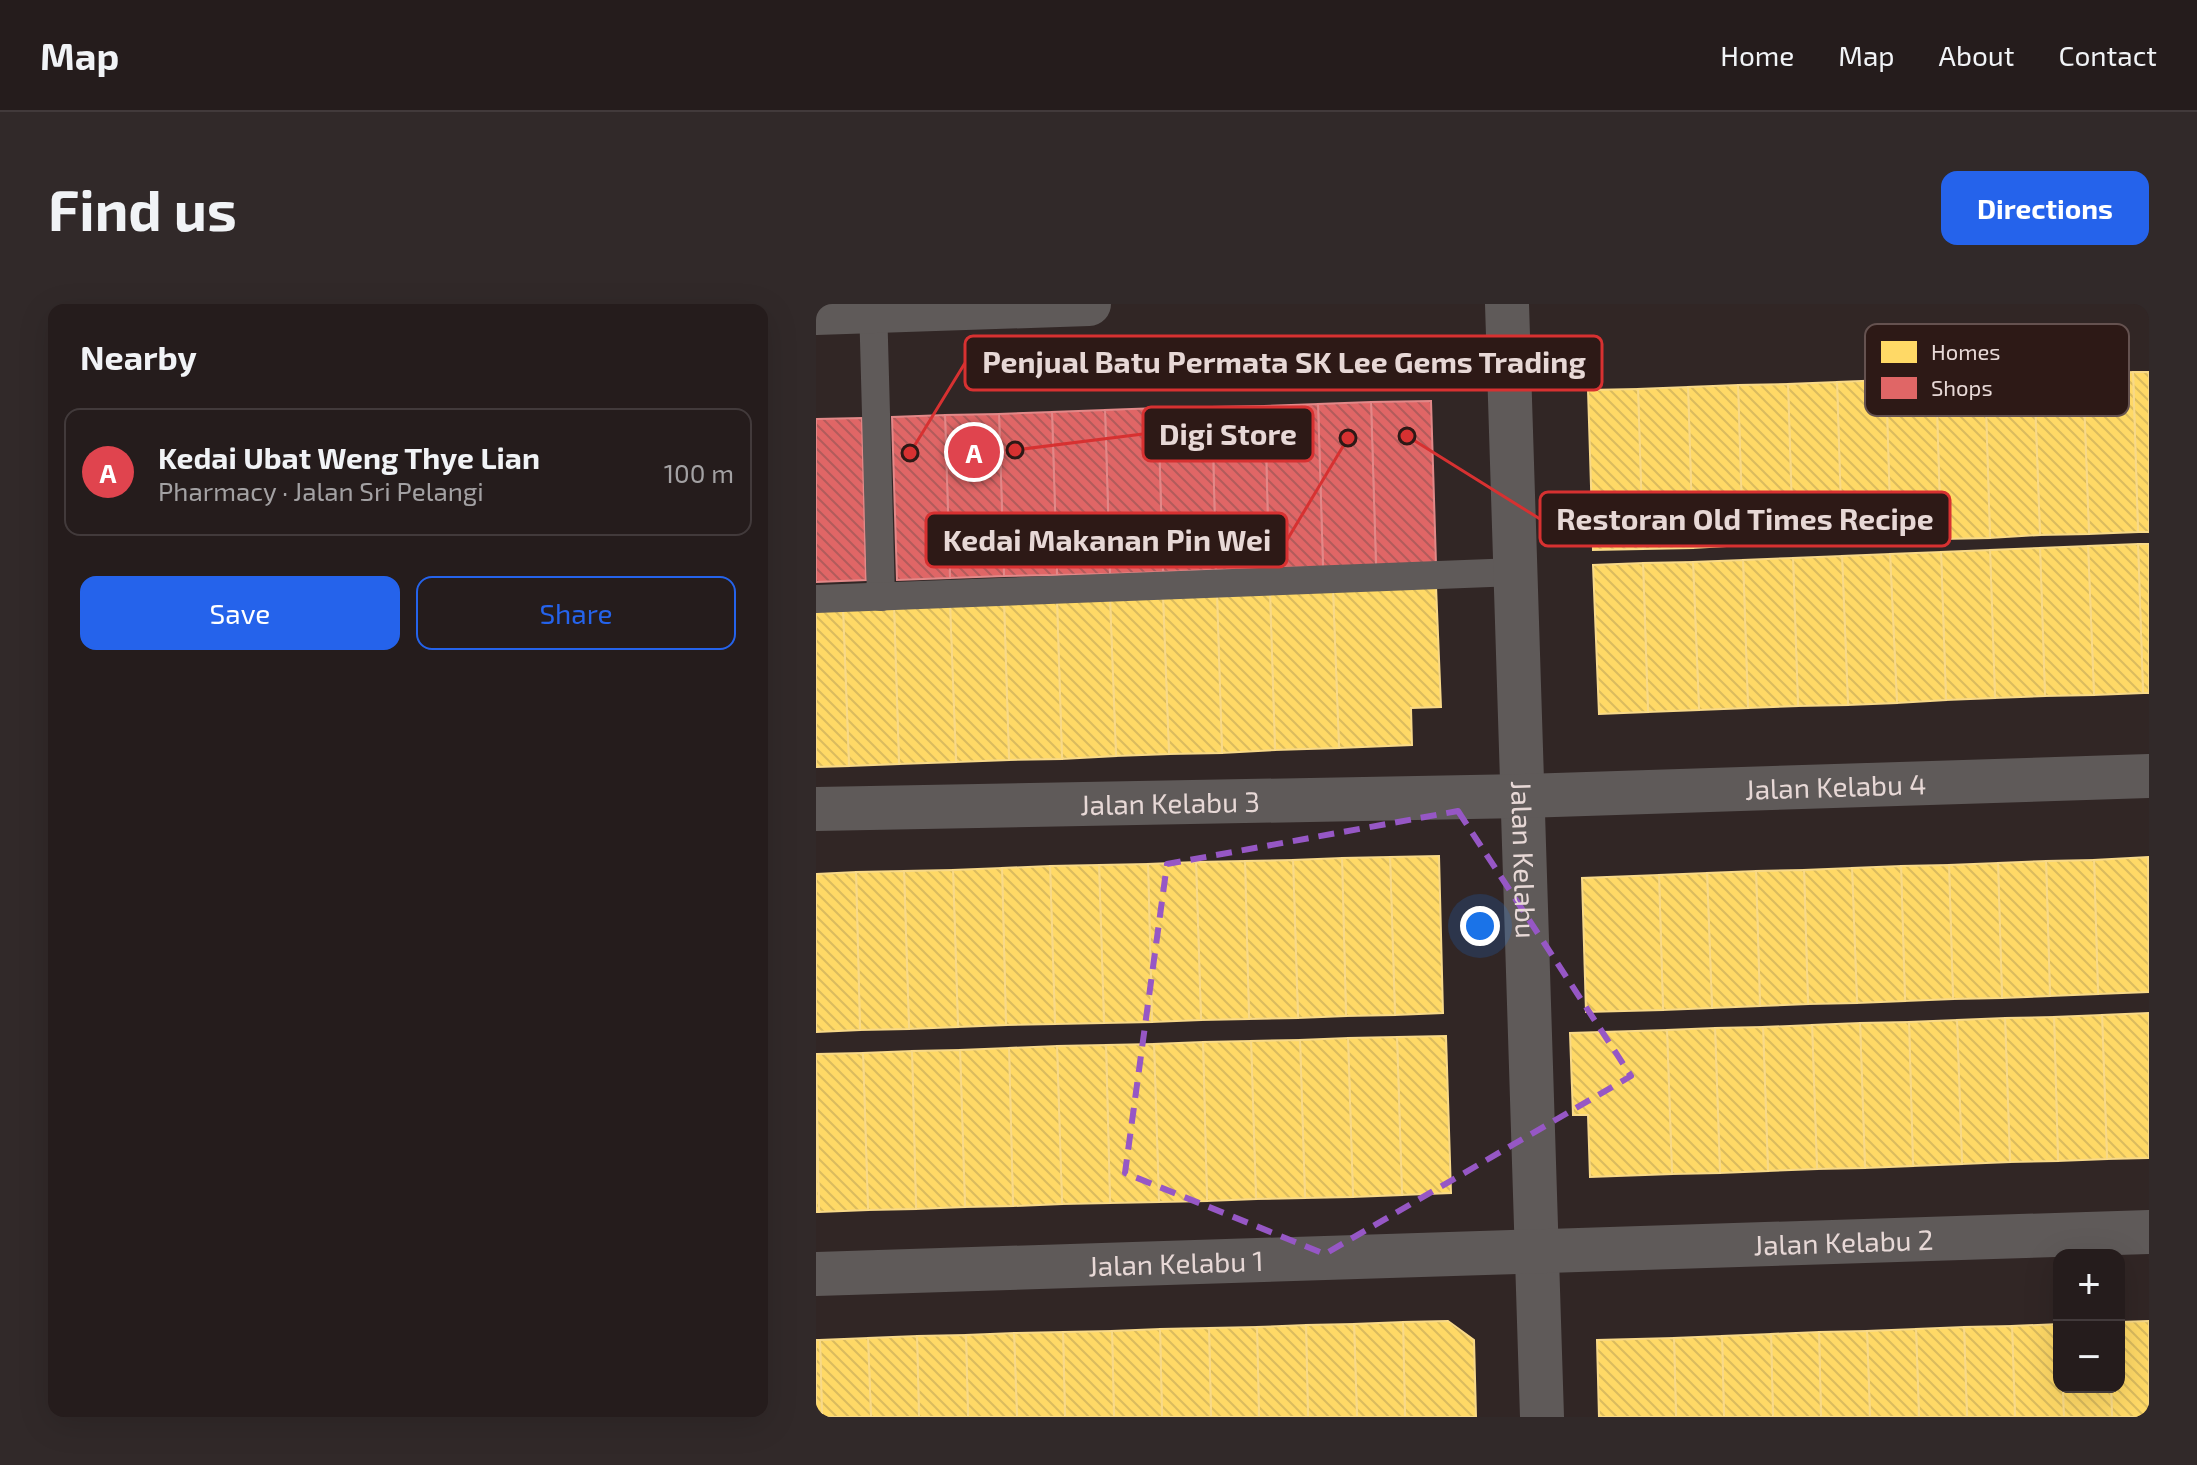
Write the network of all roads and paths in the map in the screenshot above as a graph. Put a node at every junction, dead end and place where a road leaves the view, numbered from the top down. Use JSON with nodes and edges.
{"nodes":[{"id":1,"x":1089,"y":304,"type":"edge"},
{"id":2,"x":1507,"y":304,"type":"edge"},
{"id":3,"x":873,"y":308,"type":"edge"},
{"id":4,"x":816,"y":313,"type":"edge"},
{"id":5,"x":1516,"y":572,"type":"junction"},
{"id":6,"x":881,"y":597,"type":"junction"},
{"id":7,"x":816,"y":599,"type":"edge"},
{"id":8,"x":2149,"y":776,"type":"edge"},
{"id":9,"x":1523,"y":796,"type":"junction"},
{"id":10,"x":816,"y":809,"type":"edge"},
{"id":11,"x":2149,"y":1232,"type":"edge"},
{"id":12,"x":1537,"y":1252,"type":"junction"},
{"id":13,"x":816,"y":1274,"type":"edge"},
{"id":14,"x":1542,"y":1417,"type":"edge"}],
"edges":[{"from":1,"to":3,"type":"street"},
{"from":2,"to":5,"type":"street","name":"Jalan Kelabu"},
{"from":3,"to":4,"type":"street"},
{"from":3,"to":6,"type":"lane"},
{"from":5,"to":6,"type":"lane"},
{"from":5,"to":9,"type":"street","name":"Jalan Kelabu"},
{"from":6,"to":7,"type":"lane"},
{"from":8,"to":9,"type":"street","name":"Jalan Kelabu 4"},
{"from":9,"to":10,"type":"street","name":"Jalan Kelabu 3"},
{"from":9,"to":12,"type":"street","name":"Jalan Kelabu"},
{"from":11,"to":12,"type":"street","name":"Jalan Kelabu 2"},
{"from":12,"to":13,"type":"street","name":"Jalan Kelabu 1"},
{"from":12,"to":14,"type":"street","name":"Jalan Kelabu"}]}
